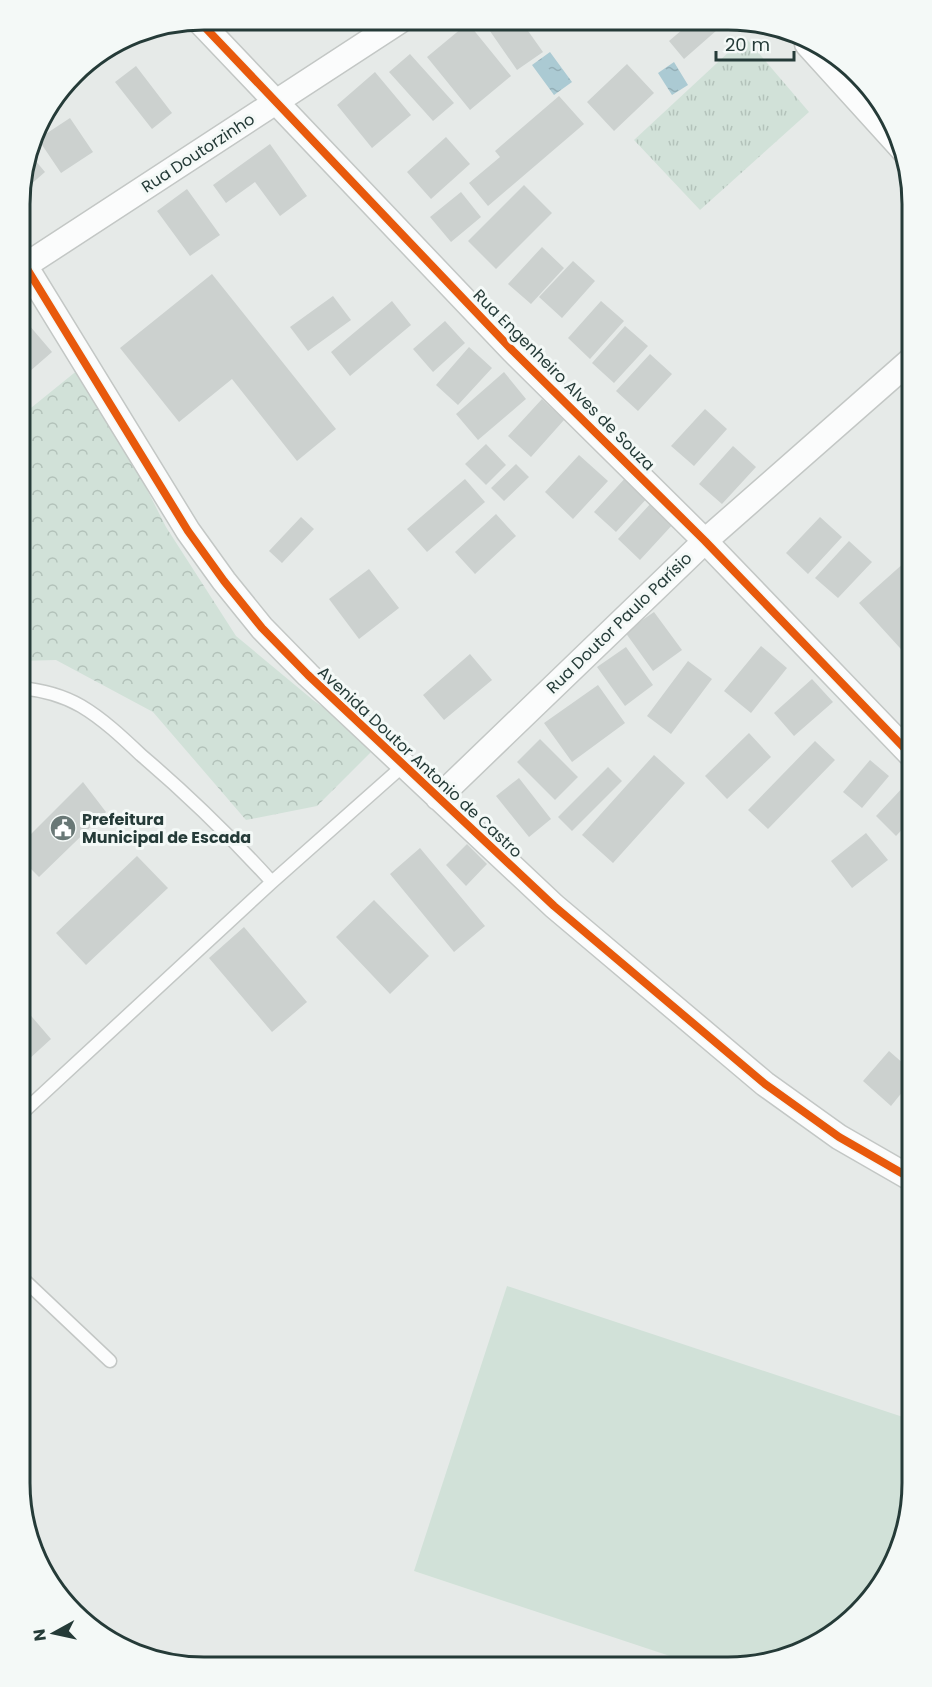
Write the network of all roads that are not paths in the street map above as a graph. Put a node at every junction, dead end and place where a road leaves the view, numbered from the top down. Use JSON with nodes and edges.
{"nodes":[{"id":1,"x":208,"y":30,"type":"edge"},
{"id":2,"x":386,"y":30,"type":"edge"},
{"id":3,"x":817,"y":55,"type":"edge"},
{"id":4,"x":276,"y":102,"type":"junction"},
{"id":5,"x":886,"y":131,"type":"edge"},
{"id":6,"x":30,"y":258,"type":"edge"},
{"id":7,"x":30,"y":273,"type":"edge"},
{"id":8,"x":902,"y":368,"type":"edge"},
{"id":9,"x":705,"y":540,"type":"junction"},
{"id":10,"x":30,"y":689,"type":"edge"},
{"id":11,"x":902,"y":746,"type":"edge"},
{"id":12,"x":404,"y":765,"type":"junction"},
{"id":13,"x":438,"y":798,"type":"junction"},
{"id":14,"x":272,"y":882,"type":"junction"},
{"id":15,"x":30,"y":1106,"type":"edge"},
{"id":16,"x":902,"y":1169,"type":"edge"},
{"id":17,"x":30,"y":1285,"type":"edge"},
{"id":18,"x":110,"y":1361,"type":"dead end"}],
"edges":[{"from":1,"to":4,"type":"street","name":"Rua Engenheiro Alves de Souza"},
{"from":2,"to":4,"type":"street","name":"Rua Doutorzinho"},
{"from":3,"to":5,"type":"street"},
{"from":4,"to":6,"type":"street","name":"Rua Doutorzinho"},
{"from":4,"to":9,"type":"street","name":"Rua Engenheiro Alves de Souza"},
{"from":7,"to":12,"type":"street","name":"Avenida Doutor Antonio de Castro"},
{"from":8,"to":9,"type":"street","name":"Rua Doutor Paulo Parísio"},
{"from":9,"to":11,"type":"street","name":"Rua Engenheiro Alves de Souza"},
{"from":9,"to":13,"type":"street","name":"Rua Doutor Paulo Parísio"},
{"from":10,"to":14,"type":"lane"},
{"from":12,"to":13,"type":"street","name":"Avenida Doutor Antonio de Castro"},
{"from":12,"to":14,"type":"lane"},
{"from":13,"to":16,"type":"street","name":"Avenida Doutor Antonio de Castro"},
{"from":14,"to":15,"type":"lane"},
{"from":17,"to":18,"type":"lane"}]}
